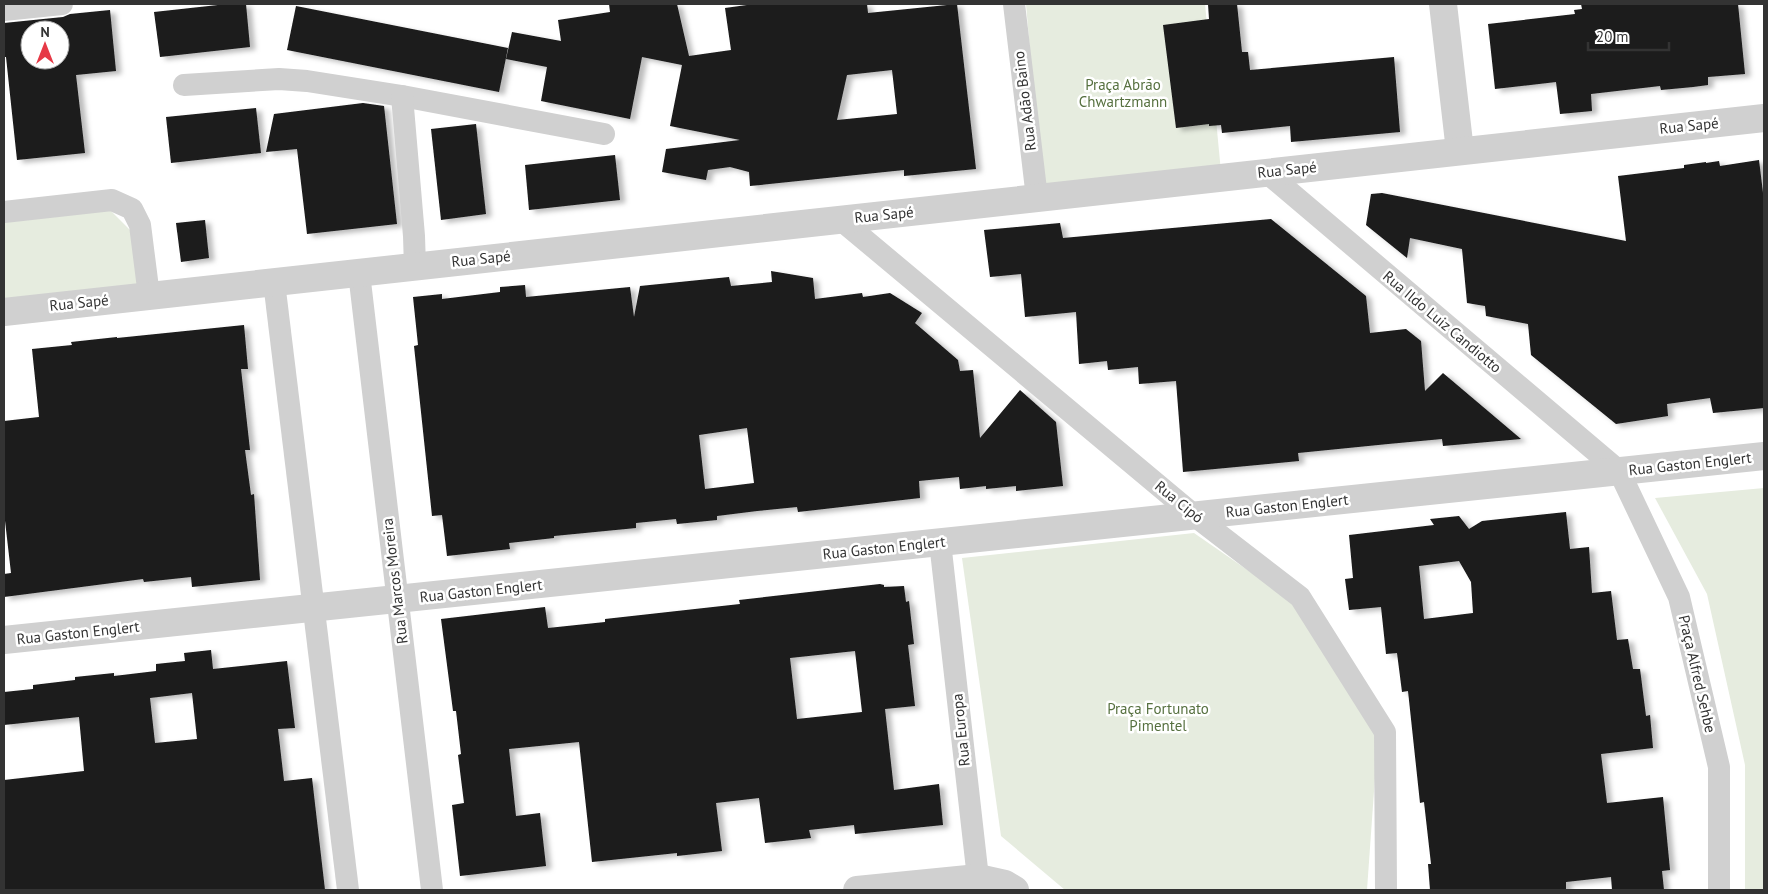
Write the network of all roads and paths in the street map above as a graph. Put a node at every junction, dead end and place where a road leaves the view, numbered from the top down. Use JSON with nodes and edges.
{"nodes":[{"id":1,"x":62,"y":4,"type":"edge"},
{"id":2,"x":1014,"y":4,"type":"edge"},
{"id":3,"x":1443,"y":4,"type":"edge"},
{"id":4,"x":4,"y":10,"type":"edge"},
{"id":5,"x":184,"y":85,"type":"dead end"},
{"id":6,"x":402,"y":96,"type":"junction"},
{"id":7,"x":1764,"y":118,"type":"edge"},
{"id":8,"x":604,"y":134,"type":"dead end"},
{"id":9,"x":1460,"y":151,"type":"junction"},
{"id":10,"x":1266,"y":172,"type":"junction"},
{"id":11,"x":1037,"y":198,"type":"junction"},
{"id":12,"x":4,"y":212,"type":"edge"},
{"id":13,"x":841,"y":220,"type":"junction"},
{"id":14,"x":415,"y":267,"type":"junction"},
{"id":15,"x":359,"y":272,"type":"junction"},
{"id":16,"x":274,"y":282,"type":"junction"},
{"id":17,"x":149,"y":296,"type":"junction"},
{"id":18,"x":4,"y":312,"type":"edge"},
{"id":19,"x":1764,"y":456,"type":"edge"},
{"id":20,"x":1619,"y":471,"type":"junction"},
{"id":21,"x":1195,"y":516,"type":"junction"},
{"id":22,"x":940,"y":542,"type":"junction"},
{"id":23,"x":397,"y":600,"type":"junction"},
{"id":24,"x":314,"y":608,"type":"junction"},
{"id":25,"x":4,"y":640,"type":"edge"},
{"id":26,"x":978,"y":878,"type":"junction"},
{"id":27,"x":348,"y":890,"type":"edge"},
{"id":28,"x":432,"y":890,"type":"edge"},
{"id":29,"x":856,"y":890,"type":"edge"},
{"id":30,"x":1015,"y":890,"type":"edge"},
{"id":31,"x":1386,"y":890,"type":"edge"},
{"id":32,"x":1720,"y":890,"type":"edge"}],
"edges":[{"from":1,"to":4,"type":"street"},
{"from":2,"to":11,"type":"street","name":"Rua Adão Baino"},
{"from":3,"to":9,"type":"street"},
{"from":5,"to":6,"type":"street"},
{"from":6,"to":8,"type":"street"},
{"from":6,"to":14,"type":"street"},
{"from":7,"to":9,"type":"street","name":"Rua Sapé"},
{"from":9,"to":10,"type":"street","name":"Rua Sapé"},
{"from":10,"to":11,"type":"street","name":"Rua Sapé"},
{"from":10,"to":20,"type":"street","name":"Rua Ildo Luiz Candiotto"},
{"from":11,"to":13,"type":"street","name":"Rua Sapé"},
{"from":12,"to":17,"type":"street"},
{"from":13,"to":14,"type":"street","name":"Rua Sapé"},
{"from":13,"to":21,"type":"street","name":"Rua Cipó"},
{"from":14,"to":15,"type":"street","name":"Rua Sapé"},
{"from":15,"to":16,"type":"street","name":"Rua Sapé"},
{"from":15,"to":23,"type":"street","name":"Rua Marcos Moreira"},
{"from":16,"to":17,"type":"street","name":"Rua Sapé"},
{"from":16,"to":24,"type":"street"},
{"from":17,"to":18,"type":"street","name":"Rua Sapé"},
{"from":19,"to":20,"type":"street","name":"Rua Gaston Englert"},
{"from":20,"to":21,"type":"street","name":"Rua Gaston Englert"},
{"from":20,"to":32,"type":"street","name":"Praça Alfred Sehbe"},
{"from":21,"to":22,"type":"street","name":"Rua Gaston Englert"},
{"from":21,"to":31,"type":"street","name":"Rua Cipó"},
{"from":22,"to":23,"type":"street","name":"Rua Gaston Englert"},
{"from":22,"to":26,"type":"street","name":"Rua Europa"},
{"from":23,"to":24,"type":"street","name":"Rua Gaston Englert"},
{"from":23,"to":28,"type":"street","name":"Rua Marcos Moreira"},
{"from":24,"to":25,"type":"street","name":"Rua Gaston Englert"},
{"from":24,"to":27,"type":"street"},
{"from":26,"to":29,"type":"street"},
{"from":26,"to":30,"type":"street"}]}
